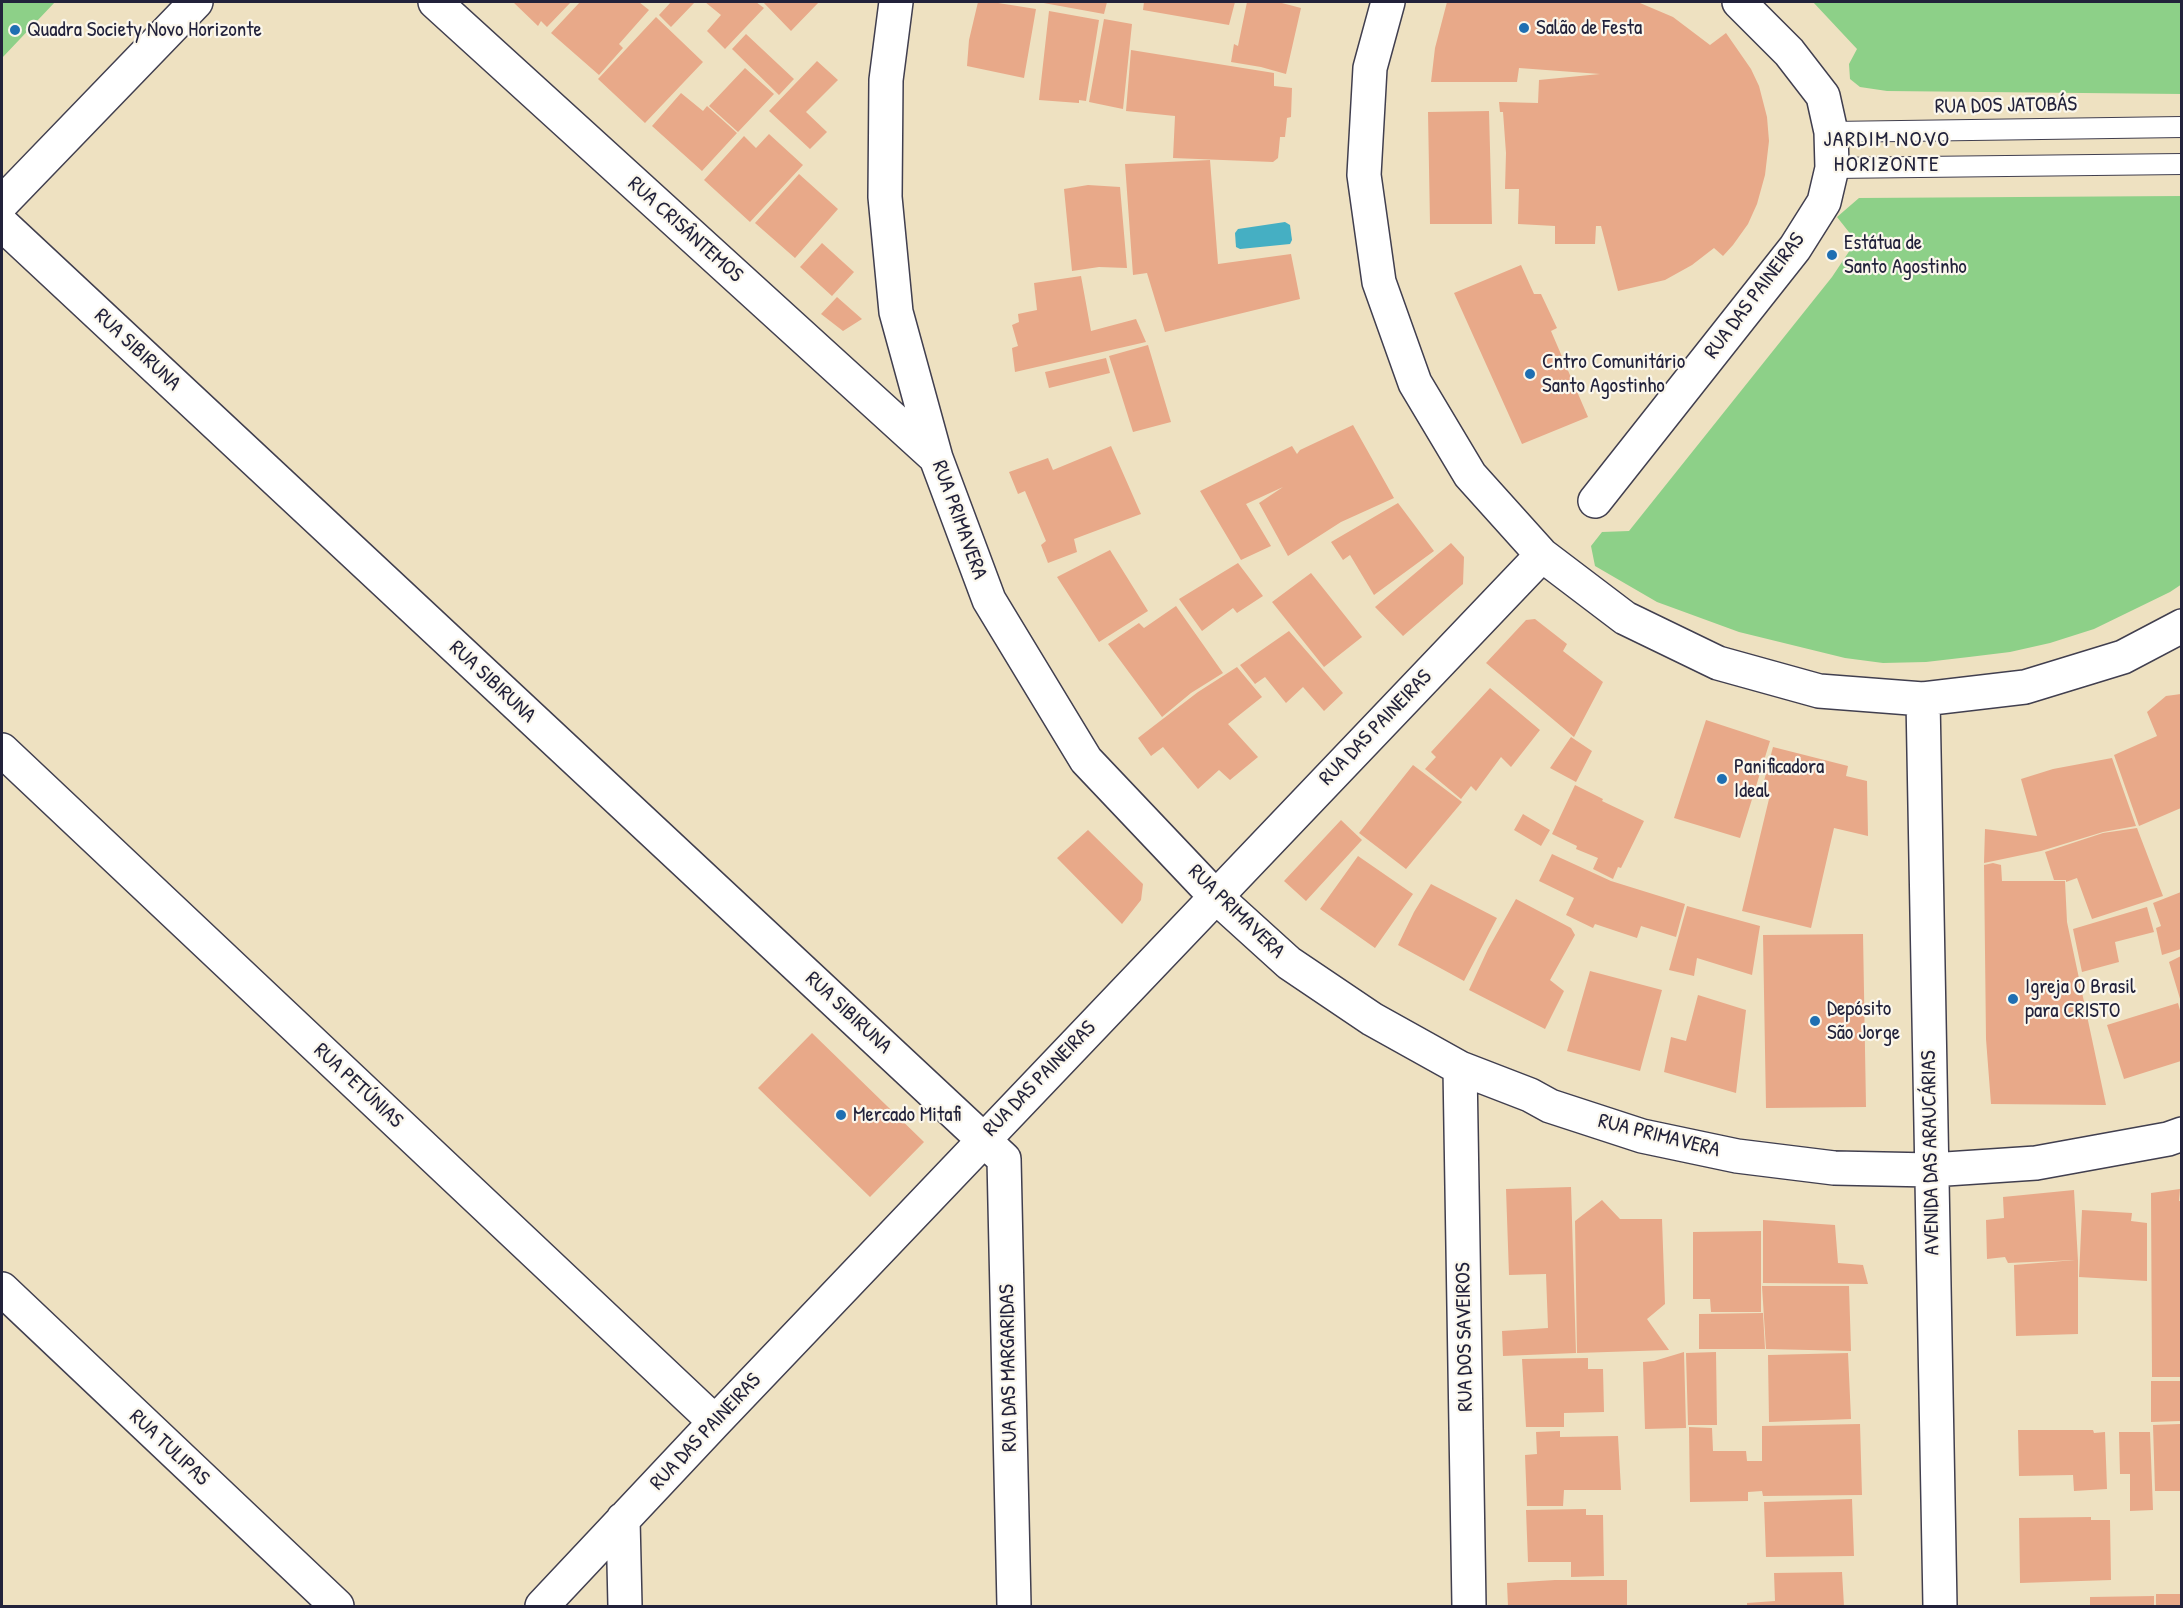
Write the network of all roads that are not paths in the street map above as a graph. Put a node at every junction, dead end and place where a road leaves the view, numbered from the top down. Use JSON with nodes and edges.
{"nodes":[{"id":1,"x":196,"y":2,"type":"edge"},
{"id":2,"x":435,"y":2,"type":"edge"},
{"id":3,"x":896,"y":2,"type":"edge"},
{"id":4,"x":1388,"y":2,"type":"edge"},
{"id":5,"x":1739,"y":2,"type":"edge"},
{"id":6,"x":2181,"y":127,"type":"edge"},
{"id":7,"x":1831,"y":132,"type":"junction"},
{"id":8,"x":2181,"y":164,"type":"edge"},
{"id":9,"x":1833,"y":168,"type":"junction"},
{"id":10,"x":2,"y":203,"type":"edge"},
{"id":11,"x":2,"y":224,"type":"edge"},
{"id":12,"x":936,"y":458,"type":"junction"},
{"id":13,"x":1595,"y":501,"type":"dead end"},
{"id":14,"x":1542,"y":555,"type":"junction"},
{"id":15,"x":2181,"y":626,"type":"edge"},
{"id":16,"x":1923,"y":699,"type":"junction"},
{"id":17,"x":2,"y":750,"type":"edge"},
{"id":18,"x":1215,"y":896,"type":"junction"},
{"id":19,"x":1460,"y":1068,"type":"junction"},
{"id":20,"x":2181,"y":1134,"type":"edge"},
{"id":21,"x":983,"y":1139,"type":"junction"},
{"id":22,"x":1931,"y":1170,"type":"junction"},
{"id":23,"x":2,"y":1289,"type":"edge"},
{"id":24,"x":715,"y":1422,"type":"junction"},
{"id":25,"x":623,"y":1519,"type":"junction"},
{"id":26,"x":337,"y":1606,"type":"edge"},
{"id":27,"x":542,"y":1606,"type":"edge"},
{"id":28,"x":625,"y":1606,"type":"edge"},
{"id":29,"x":1014,"y":1606,"type":"edge"},
{"id":30,"x":1469,"y":1606,"type":"edge"},
{"id":31,"x":1940,"y":1606,"type":"edge"}],
"edges":[{"from":1,"to":10,"type":"street"},
{"from":2,"to":12,"type":"street","name":"RUA CRISÂNTEMOS"},
{"from":3,"to":12,"type":"street","name":"RUA PRIMAVERA"},
{"from":4,"to":14,"type":"street"},
{"from":5,"to":7,"type":"street","name":"RUA DAS PAINEIRAS"},
{"from":6,"to":7,"type":"lane","name":"RUA DOS JATOBÁS"},
{"from":7,"to":9,"type":"street","name":"RUA DAS PAINEIRAS"},
{"from":8,"to":9,"type":"lane"},
{"from":9,"to":13,"type":"street","name":"RUA DAS PAINEIRAS"},
{"from":11,"to":21,"type":"street","name":"RUA SIBIRUNA"},
{"from":12,"to":18,"type":"street","name":"RUA PRIMAVERA"},
{"from":14,"to":16,"type":"street"},
{"from":14,"to":18,"type":"street","name":"RUA DAS PAINEIRAS"},
{"from":15,"to":16,"type":"street"},
{"from":16,"to":22,"type":"street","name":"AVENIDA DAS ARAUCÁRIAS"},
{"from":17,"to":24,"type":"street","name":"RUA PETÚNIAS"},
{"from":18,"to":19,"type":"street","name":"RUA PRIMAVERA"},
{"from":18,"to":21,"type":"street","name":"RUA DAS PAINEIRAS"},
{"from":19,"to":22,"type":"street","name":"RUA PRIMAVERA"},
{"from":19,"to":30,"type":"street","name":"RUA DOS SAVEIROS"},
{"from":20,"to":22,"type":"street","name":"RUA PRIMAVERA"},
{"from":21,"to":24,"type":"street","name":"RUA DAS PAINEIRAS"},
{"from":21,"to":29,"type":"street","name":"RUA DAS MARGARIDAS"},
{"from":22,"to":31,"type":"street","name":"AVENIDA DAS ARAUCÁRIAS"},
{"from":23,"to":26,"type":"street","name":"RUA TULIPAS"},
{"from":24,"to":25,"type":"street","name":"RUA DAS PAINEIRAS"},
{"from":25,"to":27,"type":"street","name":"RUA DAS PAINEIRAS"},
{"from":25,"to":28,"type":"street"}]}
